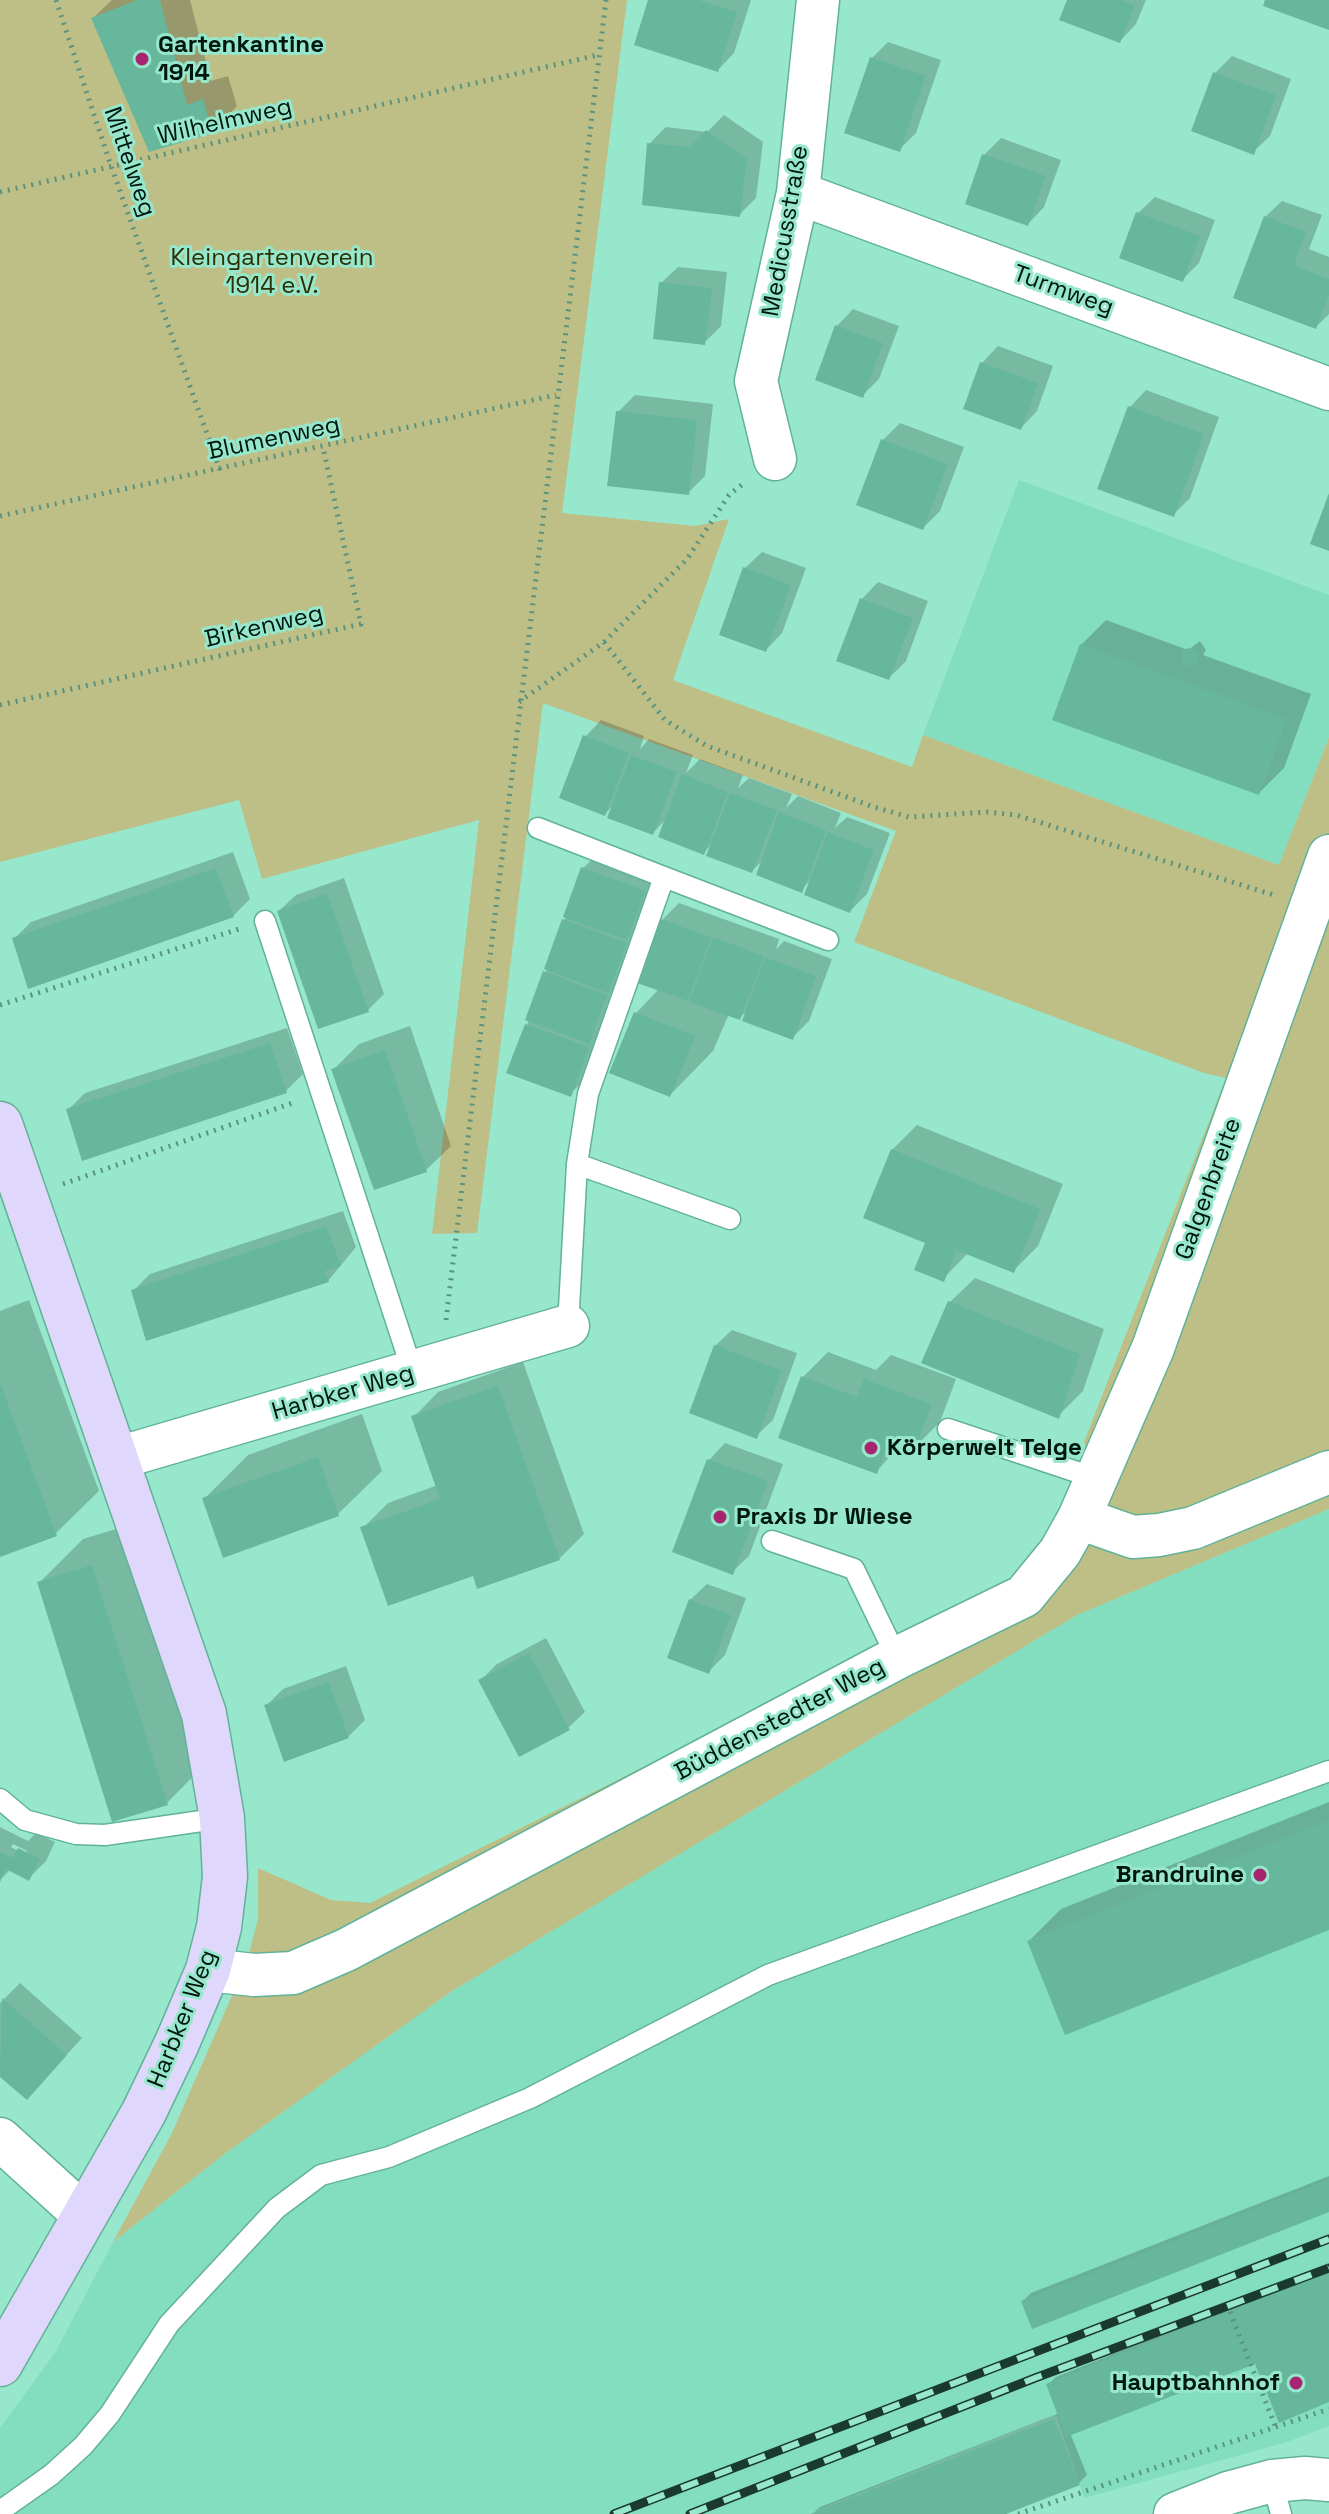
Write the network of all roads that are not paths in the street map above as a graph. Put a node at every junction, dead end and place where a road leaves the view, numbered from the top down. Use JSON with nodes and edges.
{"nodes":[{"id":1,"x":818,"y":0,"type":"edge"},
{"id":2,"x":798,"y":193,"type":"junction"},
{"id":3,"x":1329,"y":389,"type":"edge"},
{"id":4,"x":775,"y":459,"type":"road end"},
{"id":5,"x":538,"y":828,"type":"dead end"},
{"id":6,"x":1329,"y":856,"type":"edge"},
{"id":7,"x":664,"y":877,"type":"junction"},
{"id":8,"x":265,"y":921,"type":"road end"},
{"id":9,"x":828,"y":940,"type":"dead end"},
{"id":10,"x":0,"y":1124,"type":"edge"},
{"id":11,"x":577,"y":1164,"type":"junction"},
{"id":12,"x":730,"y":1219,"type":"dead end"},
{"id":13,"x":568,"y":1326,"type":"joint"},
{"id":14,"x":427,"y":1368,"type":"junction"},
{"id":15,"x":948,"y":1429,"type":"dead end"},
{"id":16,"x":118,"y":1458,"type":"junction"},
{"id":17,"x":1329,"y":1472,"type":"edge"},
{"id":18,"x":1095,"y":1478,"type":"junction"},
{"id":19,"x":1079,"y":1518,"type":"junction"},
{"id":20,"x":772,"y":1541,"type":"dead end"},
{"id":21,"x":897,"y":1658,"type":"junction"},
{"id":22,"x":1329,"y":1771,"type":"edge"},
{"id":23,"x":0,"y":1799,"type":"edge"},
{"id":24,"x":222,"y":1818,"type":"junction"},
{"id":25,"x":208,"y":1970,"type":"junction"},
{"id":26,"x":0,"y":2139,"type":"edge"},
{"id":27,"x":85,"y":2216,"type":"junction"},
{"id":28,"x":0,"y":2364,"type":"edge"},
{"id":29,"x":1329,"y":2480,"type":"edge"},
{"id":30,"x":1277,"y":2498,"type":"edge"},
{"id":31,"x":0,"y":2511,"type":"edge"},
{"id":32,"x":1175,"y":2514,"type":"edge"}],
"edges":[{"from":1,"to":2,"type":"street","name":"Medicusstraße"},
{"from":2,"to":3,"type":"street","name":"Turmweg"},
{"from":2,"to":4,"type":"street","name":"Medicusstraße"},
{"from":5,"to":7,"type":"lane"},
{"from":6,"to":18,"type":"street","name":"Galgenbreite"},
{"from":7,"to":9,"type":"lane"},
{"from":7,"to":11,"type":"lane"},
{"from":8,"to":14,"type":"lane"},
{"from":10,"to":16,"type":"main road","name":"Harbker Weg"},
{"from":11,"to":12,"type":"lane"},
{"from":11,"to":13,"type":"lane"},
{"from":13,"to":14,"type":"street","name":"Harbker Weg"},
{"from":14,"to":16,"type":"street","name":"Harbker Weg"},
{"from":15,"to":18,"type":"lane"},
{"from":16,"to":24,"type":"main road","name":"Harbker Weg"},
{"from":17,"to":19,"type":"street"},
{"from":18,"to":19,"type":"street","name":"Galgenbreite"},
{"from":19,"to":21,"type":"street","name":"Büddenstedter Weg"},
{"from":20,"to":21,"type":"lane"},
{"from":21,"to":25,"type":"street","name":"Büddenstedter Weg"},
{"from":22,"to":31,"type":"lane"},
{"from":23,"to":24,"type":"lane"},
{"from":24,"to":25,"type":"main road","name":"Harbker Weg"},
{"from":25,"to":27,"type":"main road","name":"Harbker Weg"},
{"from":26,"to":27,"type":"street"},
{"from":27,"to":28,"type":"main road","name":"Harbker Weg"},
{"from":29,"to":30,"type":"street"},
{"from":30,"to":32,"type":"street"}]}
